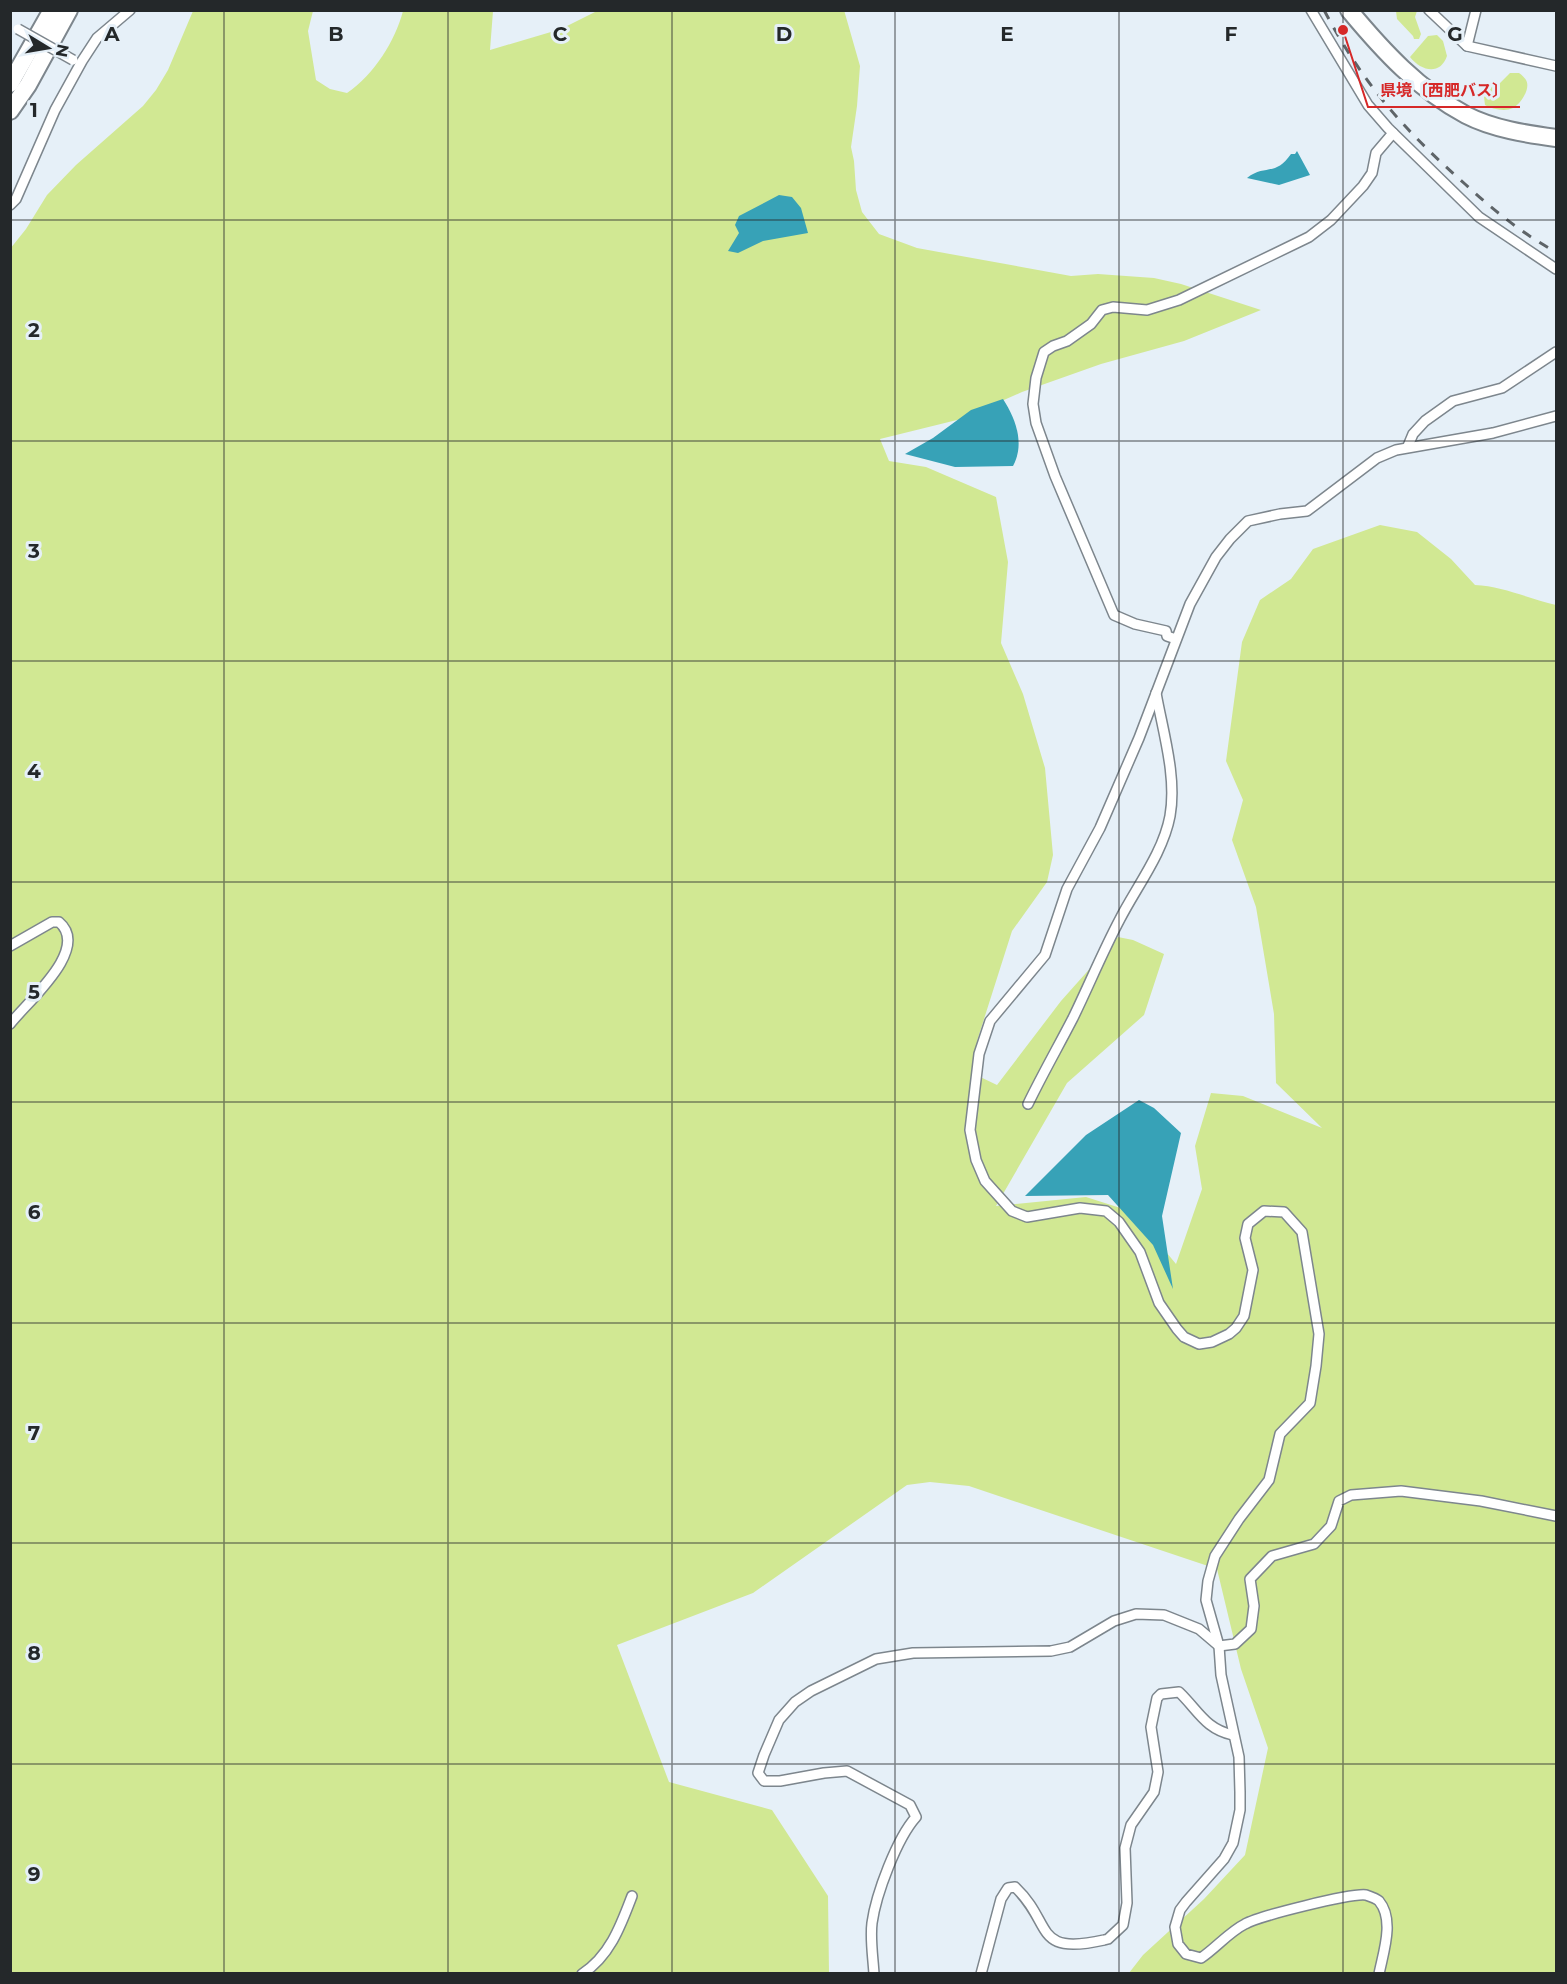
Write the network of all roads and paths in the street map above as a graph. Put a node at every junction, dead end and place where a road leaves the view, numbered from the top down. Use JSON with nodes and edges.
{"nodes":[{"id":1,"x":52,"y":10,"type":"edge"},
{"id":2,"x":69,"y":10,"type":"edge"},
{"id":3,"x":130,"y":10,"type":"edge"},
{"id":4,"x":1311,"y":10,"type":"edge"},
{"id":5,"x":1349,"y":10,"type":"edge"},
{"id":6,"x":1429,"y":10,"type":"edge"},
{"id":7,"x":1476,"y":10,"type":"edge"},
{"id":8,"x":14,"y":30,"type":"edge"},
{"id":9,"x":1467,"y":46,"type":"junction"},
{"id":10,"x":77,"y":62,"type":"junction"},
{"id":11,"x":1557,"y":66,"type":"edge"},
{"id":12,"x":10,"y":84,"type":"edge"},
{"id":13,"x":10,"y":111,"type":"edge"},
{"id":14,"x":1393,"y":133,"type":"junction"},
{"id":15,"x":1557,"y":138,"type":"edge"},
{"id":16,"x":10,"y":205,"type":"edge"},
{"id":17,"x":1557,"y":269,"type":"edge"},
{"id":18,"x":1557,"y":352,"type":"edge"},
{"id":19,"x":1557,"y":416,"type":"edge"},
{"id":20,"x":1408,"y":446,"type":"junction"},
{"id":21,"x":1176,"y":639,"type":"junction"},
{"id":22,"x":1156,"y":691,"type":"junction"},
{"id":23,"x":10,"y":946,"type":"edge"},
{"id":24,"x":10,"y":1024,"type":"edge"},
{"id":25,"x":1028,"y":1104,"type":"dead end"},
{"id":26,"x":1557,"y":1516,"type":"edge"},
{"id":27,"x":1218,"y":1646,"type":"junction"},
{"id":28,"x":1233,"y":1735,"type":"junction"},
{"id":29,"x":632,"y":1896,"type":"dead end"},
{"id":30,"x":582,"y":1974,"type":"edge"},
{"id":31,"x":874,"y":1974,"type":"edge"},
{"id":32,"x":981,"y":1974,"type":"edge"},
{"id":33,"x":1379,"y":1974,"type":"edge"}],
"edges":[{"from":1,"to":12,"type":"highway"},
{"from":2,"to":13,"type":"highway"},
{"from":3,"to":10,"type":"street"},
{"from":4,"to":14,"type":"street"},
{"from":5,"to":15,"type":"highway"},
{"from":6,"to":9,"type":"street"},
{"from":7,"to":9,"type":"street"},
{"from":8,"to":10,"type":"street","bridge":true},
{"from":9,"to":11,"type":"street"},
{"from":10,"to":16,"type":"street"},
{"from":14,"to":17,"type":"street"},
{"from":14,"to":21,"type":"street"},
{"from":18,"to":20,"type":"street"},
{"from":19,"to":20,"type":"street"},
{"from":20,"to":21,"type":"street"},
{"from":21,"to":22,"type":"street"},
{"from":22,"to":25,"type":"street"},
{"from":22,"to":27,"type":"street"},
{"from":23,"to":24,"type":"street"},
{"from":26,"to":27,"type":"street"},
{"from":27,"to":28,"type":"street"},
{"from":27,"to":31,"type":"street"},
{"from":28,"to":32,"type":"street"},
{"from":28,"to":33,"type":"street"},
{"from":29,"to":30,"type":"street"}]}
